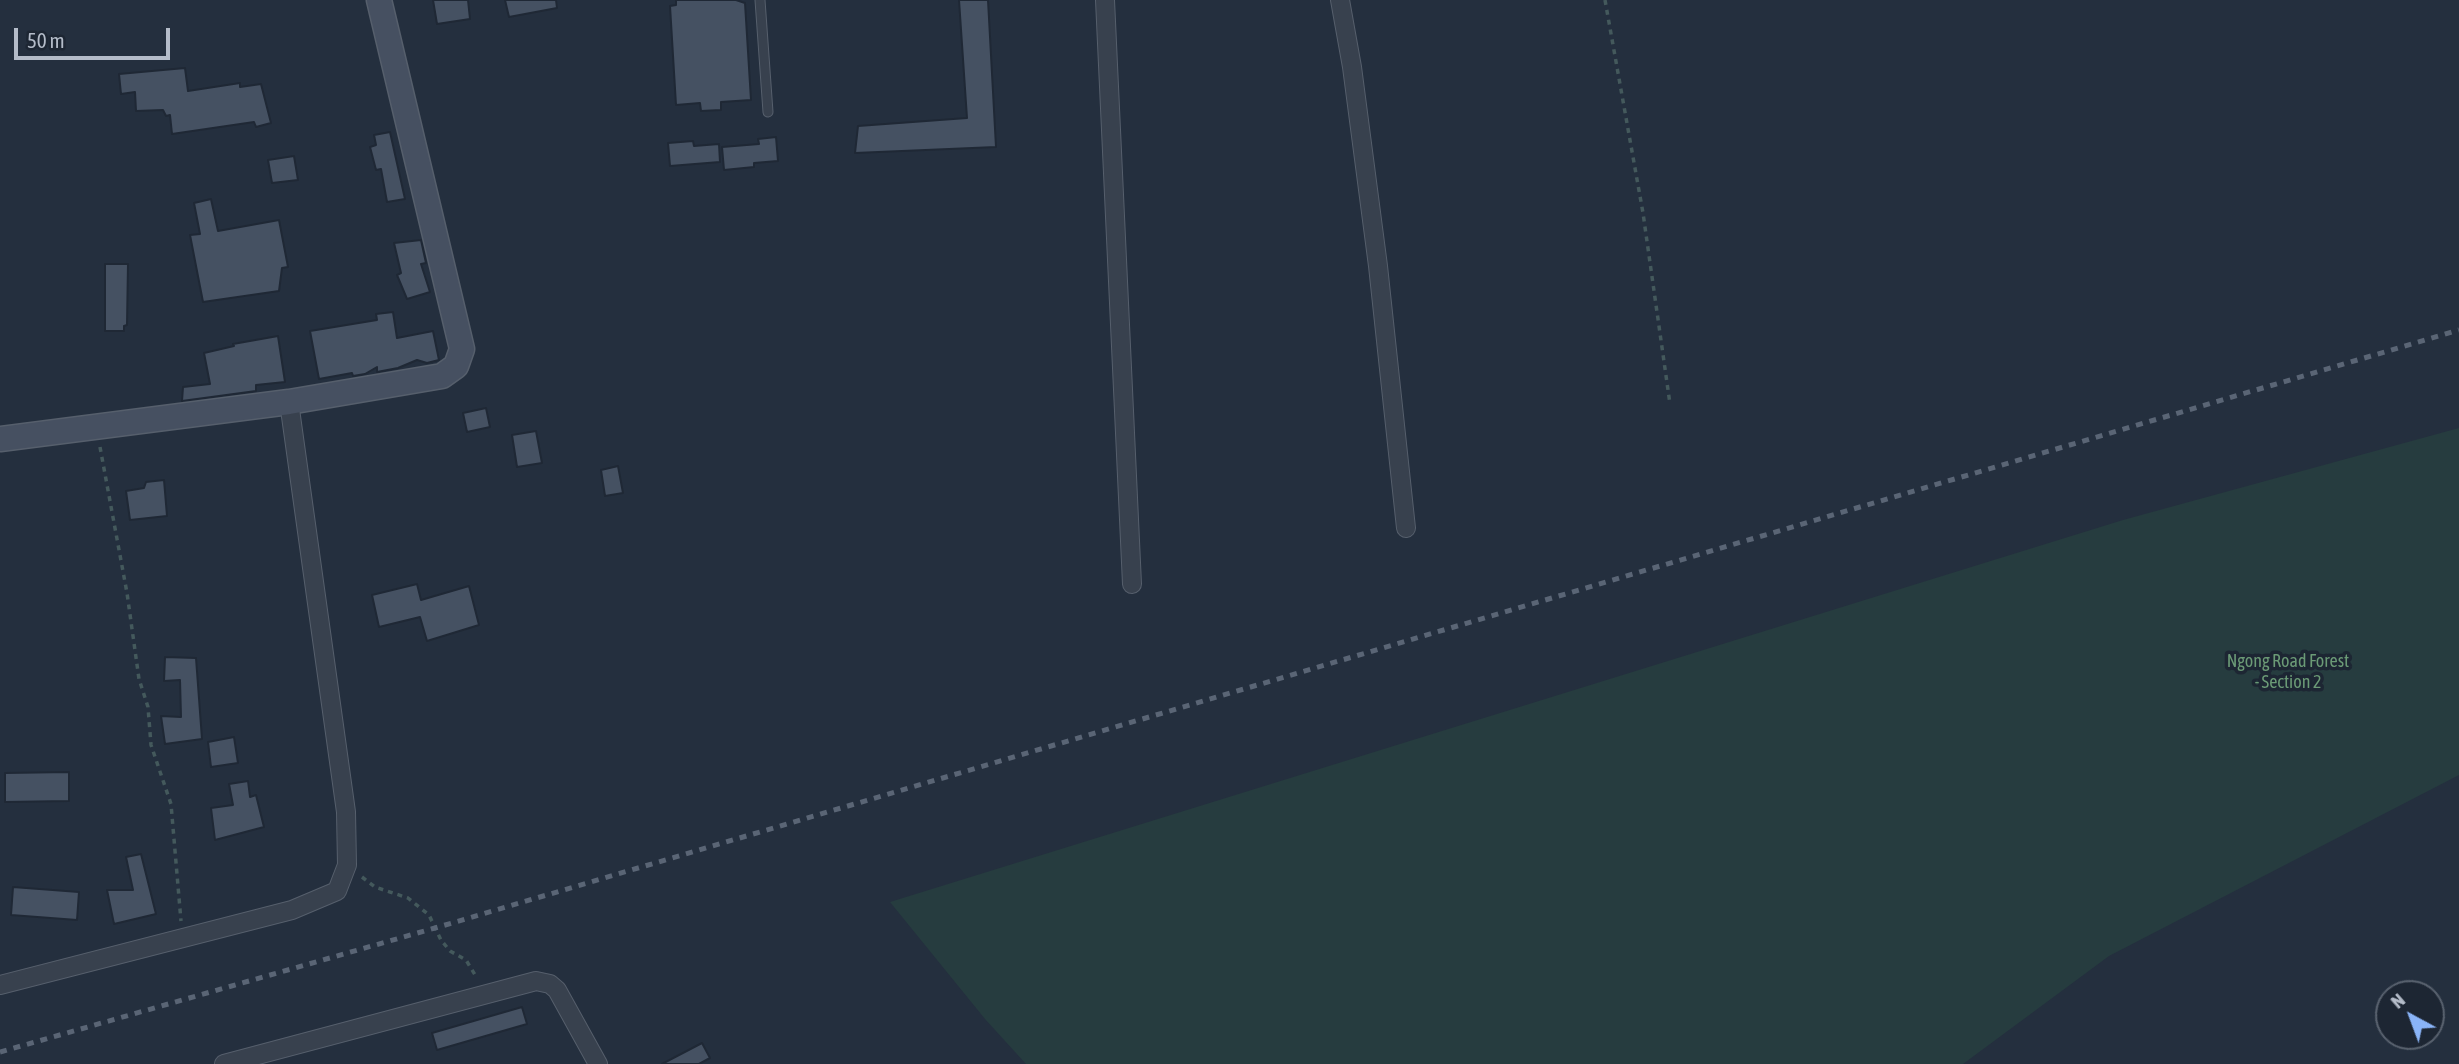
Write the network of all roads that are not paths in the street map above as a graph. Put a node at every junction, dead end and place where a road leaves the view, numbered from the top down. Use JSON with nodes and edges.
{"nodes":[{"id":1,"x":379,"y":0,"type":"edge"},
{"id":2,"x":760,"y":0,"type":"edge"},
{"id":3,"x":1105,"y":0,"type":"edge"},
{"id":4,"x":1340,"y":0,"type":"edge"},
{"id":5,"x":768,"y":112,"type":"dead end"},
{"id":6,"x":289,"y":402,"type":"junction"},
{"id":7,"x":0,"y":439,"type":"edge"},
{"id":8,"x":1406,"y":527,"type":"dead end"},
{"id":9,"x":1132,"y":584,"type":"dead end"},
{"id":10,"x":0,"y":985,"type":"edge"},
{"id":11,"x":223,"y":1064,"type":"edge"},
{"id":12,"x":598,"y":1064,"type":"edge"}],
"edges":[{"from":1,"to":6,"type":"main road"},
{"from":2,"to":5,"type":"lane"},
{"from":3,"to":9,"type":"street"},
{"from":4,"to":8,"type":"street"},
{"from":6,"to":7,"type":"main road"},
{"from":6,"to":10,"type":"street"},
{"from":11,"to":12,"type":"street"}]}
